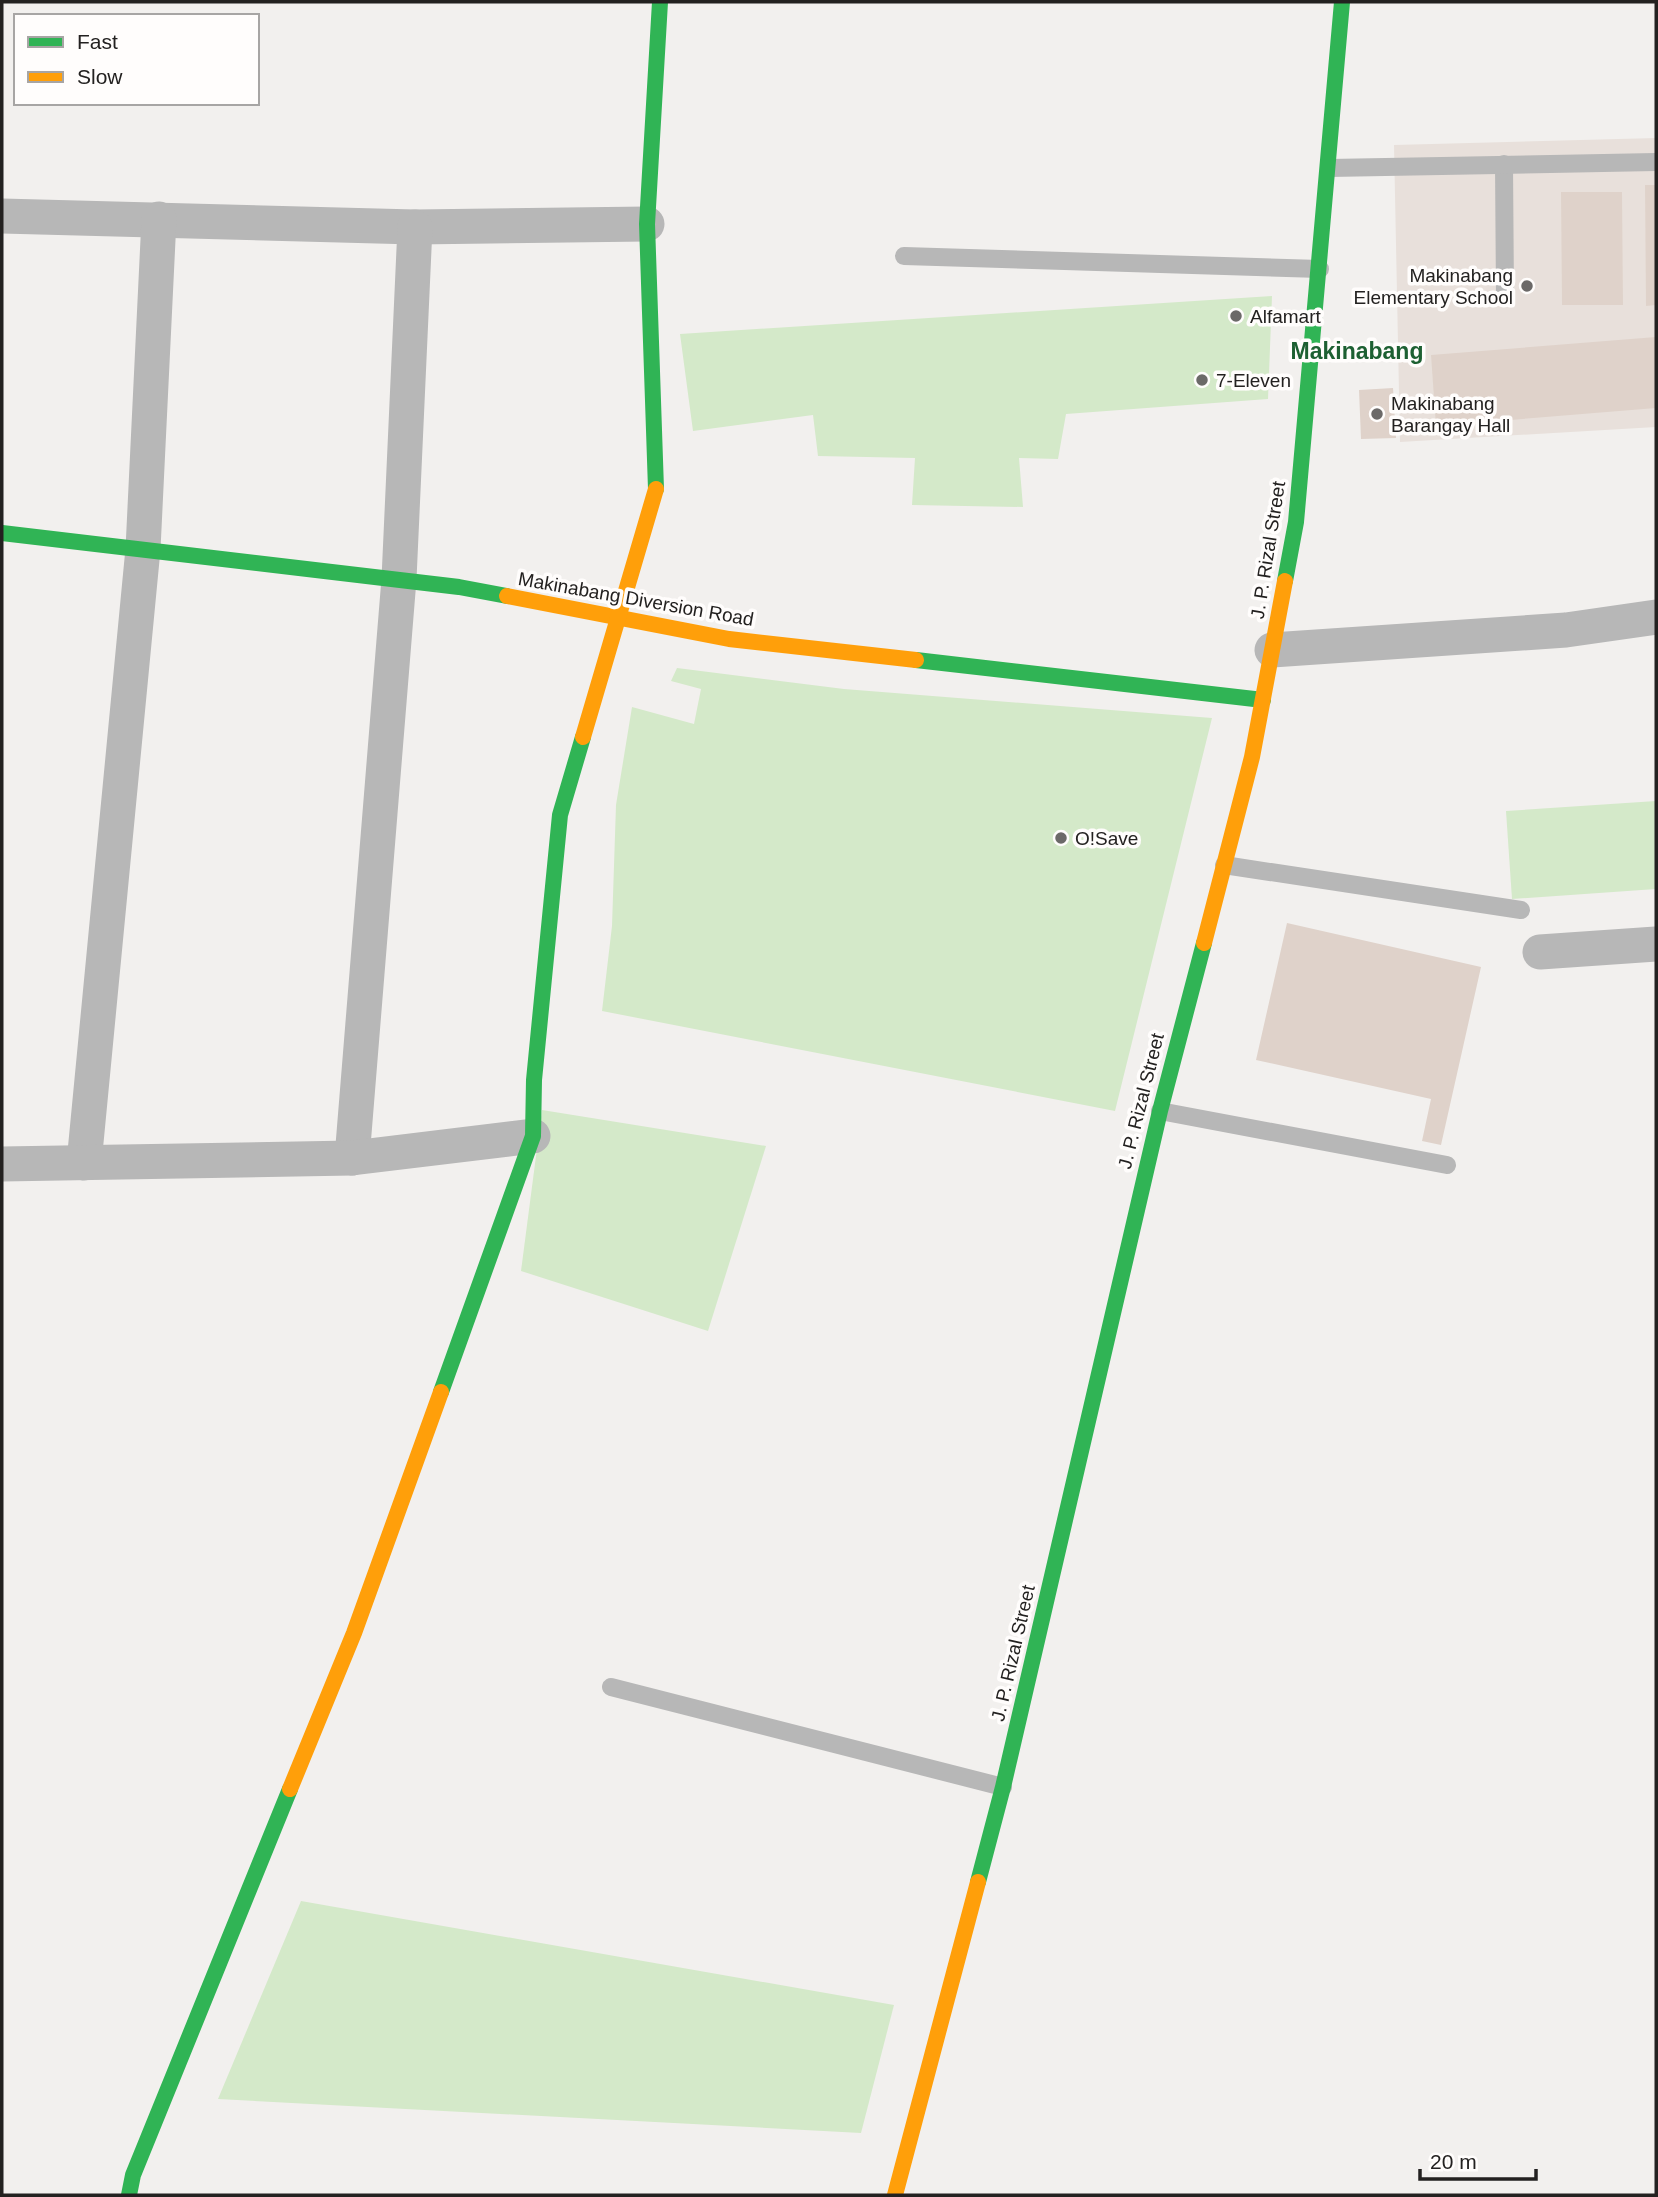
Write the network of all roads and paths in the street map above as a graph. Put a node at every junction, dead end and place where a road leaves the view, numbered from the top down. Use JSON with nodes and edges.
{"nodes":[{"id":1,"x":660,"y":2,"type":"edge"},
{"id":2,"x":1342,"y":2,"type":"edge"},
{"id":3,"x":1656,"y":162,"type":"edge"},
{"id":4,"x":1504,"y":164,"type":"junction"},
{"id":5,"x":1329,"y":168,"type":"junction"},
{"id":6,"x":2,"y":216,"type":"edge"},
{"id":7,"x":159,"y":219,"type":"junction"},
{"id":8,"x":647,"y":224,"type":"junction"},
{"id":9,"x":415,"y":227,"type":"junction"},
{"id":10,"x":904,"y":256,"type":"dead end"},
{"id":11,"x":1320,"y":270,"type":"junction"},
{"id":12,"x":1505,"y":296,"type":"dead end"},
{"id":13,"x":2,"y":533,"type":"edge"},
{"id":14,"x":143,"y":549,"type":"junction"},
{"id":15,"x":399,"y":579,"type":"junction"},
{"id":16,"x":1656,"y":617,"type":"edge"},
{"id":17,"x":617,"y":619,"type":"junction"},
{"id":18,"x":1272,"y":650,"type":"junction"},
{"id":19,"x":1263,"y":700,"type":"junction"},
{"id":20,"x":1224,"y":865,"type":"junction"},
{"id":21,"x":1521,"y":910,"type":"dead end"},
{"id":22,"x":1656,"y":944,"type":"edge"},
{"id":23,"x":1540,"y":952,"type":"dead end"},
{"id":24,"x":1160,"y":1111,"type":"junction"},
{"id":25,"x":533,"y":1136,"type":"junction"},
{"id":26,"x":352,"y":1158,"type":"junction"},
{"id":27,"x":84,"y":1163,"type":"junction"},
{"id":28,"x":2,"y":1164,"type":"edge"},
{"id":29,"x":1447,"y":1165,"type":"dead end"},
{"id":30,"x":611,"y":1687,"type":"dead end"},
{"id":31,"x":1003,"y":1787,"type":"junction"},
{"id":32,"x":129,"y":2195,"type":"edge"},
{"id":33,"x":895,"y":2195,"type":"edge"}],
"edges":[{"from":1,"to":8,"type":"street"},
{"from":2,"to":5,"type":"street","name":"J. P. Rizal Street"},
{"from":3,"to":4,"type":"lane"},
{"from":4,"to":5,"type":"lane"},
{"from":4,"to":12,"type":"lane"},
{"from":5,"to":11,"type":"street","name":"J. P. Rizal Street"},
{"from":6,"to":7,"type":"street"},
{"from":7,"to":9,"type":"street"},
{"from":7,"to":14,"type":"street"},
{"from":8,"to":9,"type":"street"},
{"from":8,"to":17,"type":"street"},
{"from":9,"to":15,"type":"street"},
{"from":10,"to":11,"type":"lane"},
{"from":11,"to":18,"type":"street","name":"J. P. Rizal Street"},
{"from":13,"to":14,"type":"street","name":"Makinabang Diversion Road"},
{"from":14,"to":15,"type":"street","name":"Makinabang Diversion Road"},
{"from":14,"to":27,"type":"street"},
{"from":15,"to":17,"type":"street","name":"Makinabang Diversion Road"},
{"from":15,"to":26,"type":"street"},
{"from":16,"to":18,"type":"street"},
{"from":17,"to":19,"type":"street","name":"Makinabang Diversion Road"},
{"from":17,"to":25,"type":"street"},
{"from":18,"to":19,"type":"street","name":"J. P. Rizal Street"},
{"from":19,"to":20,"type":"street","name":"J. P. Rizal Street"},
{"from":20,"to":21,"type":"lane"},
{"from":20,"to":24,"type":"street","name":"J. P. Rizal Street"},
{"from":22,"to":23,"type":"street"},
{"from":24,"to":29,"type":"lane"},
{"from":24,"to":31,"type":"street","name":"J. P. Rizal Street"},
{"from":25,"to":26,"type":"street"},
{"from":25,"to":32,"type":"street"},
{"from":26,"to":27,"type":"street"},
{"from":27,"to":28,"type":"street"},
{"from":30,"to":31,"type":"lane"},
{"from":31,"to":33,"type":"street","name":"J. P. Rizal Street"}]}
